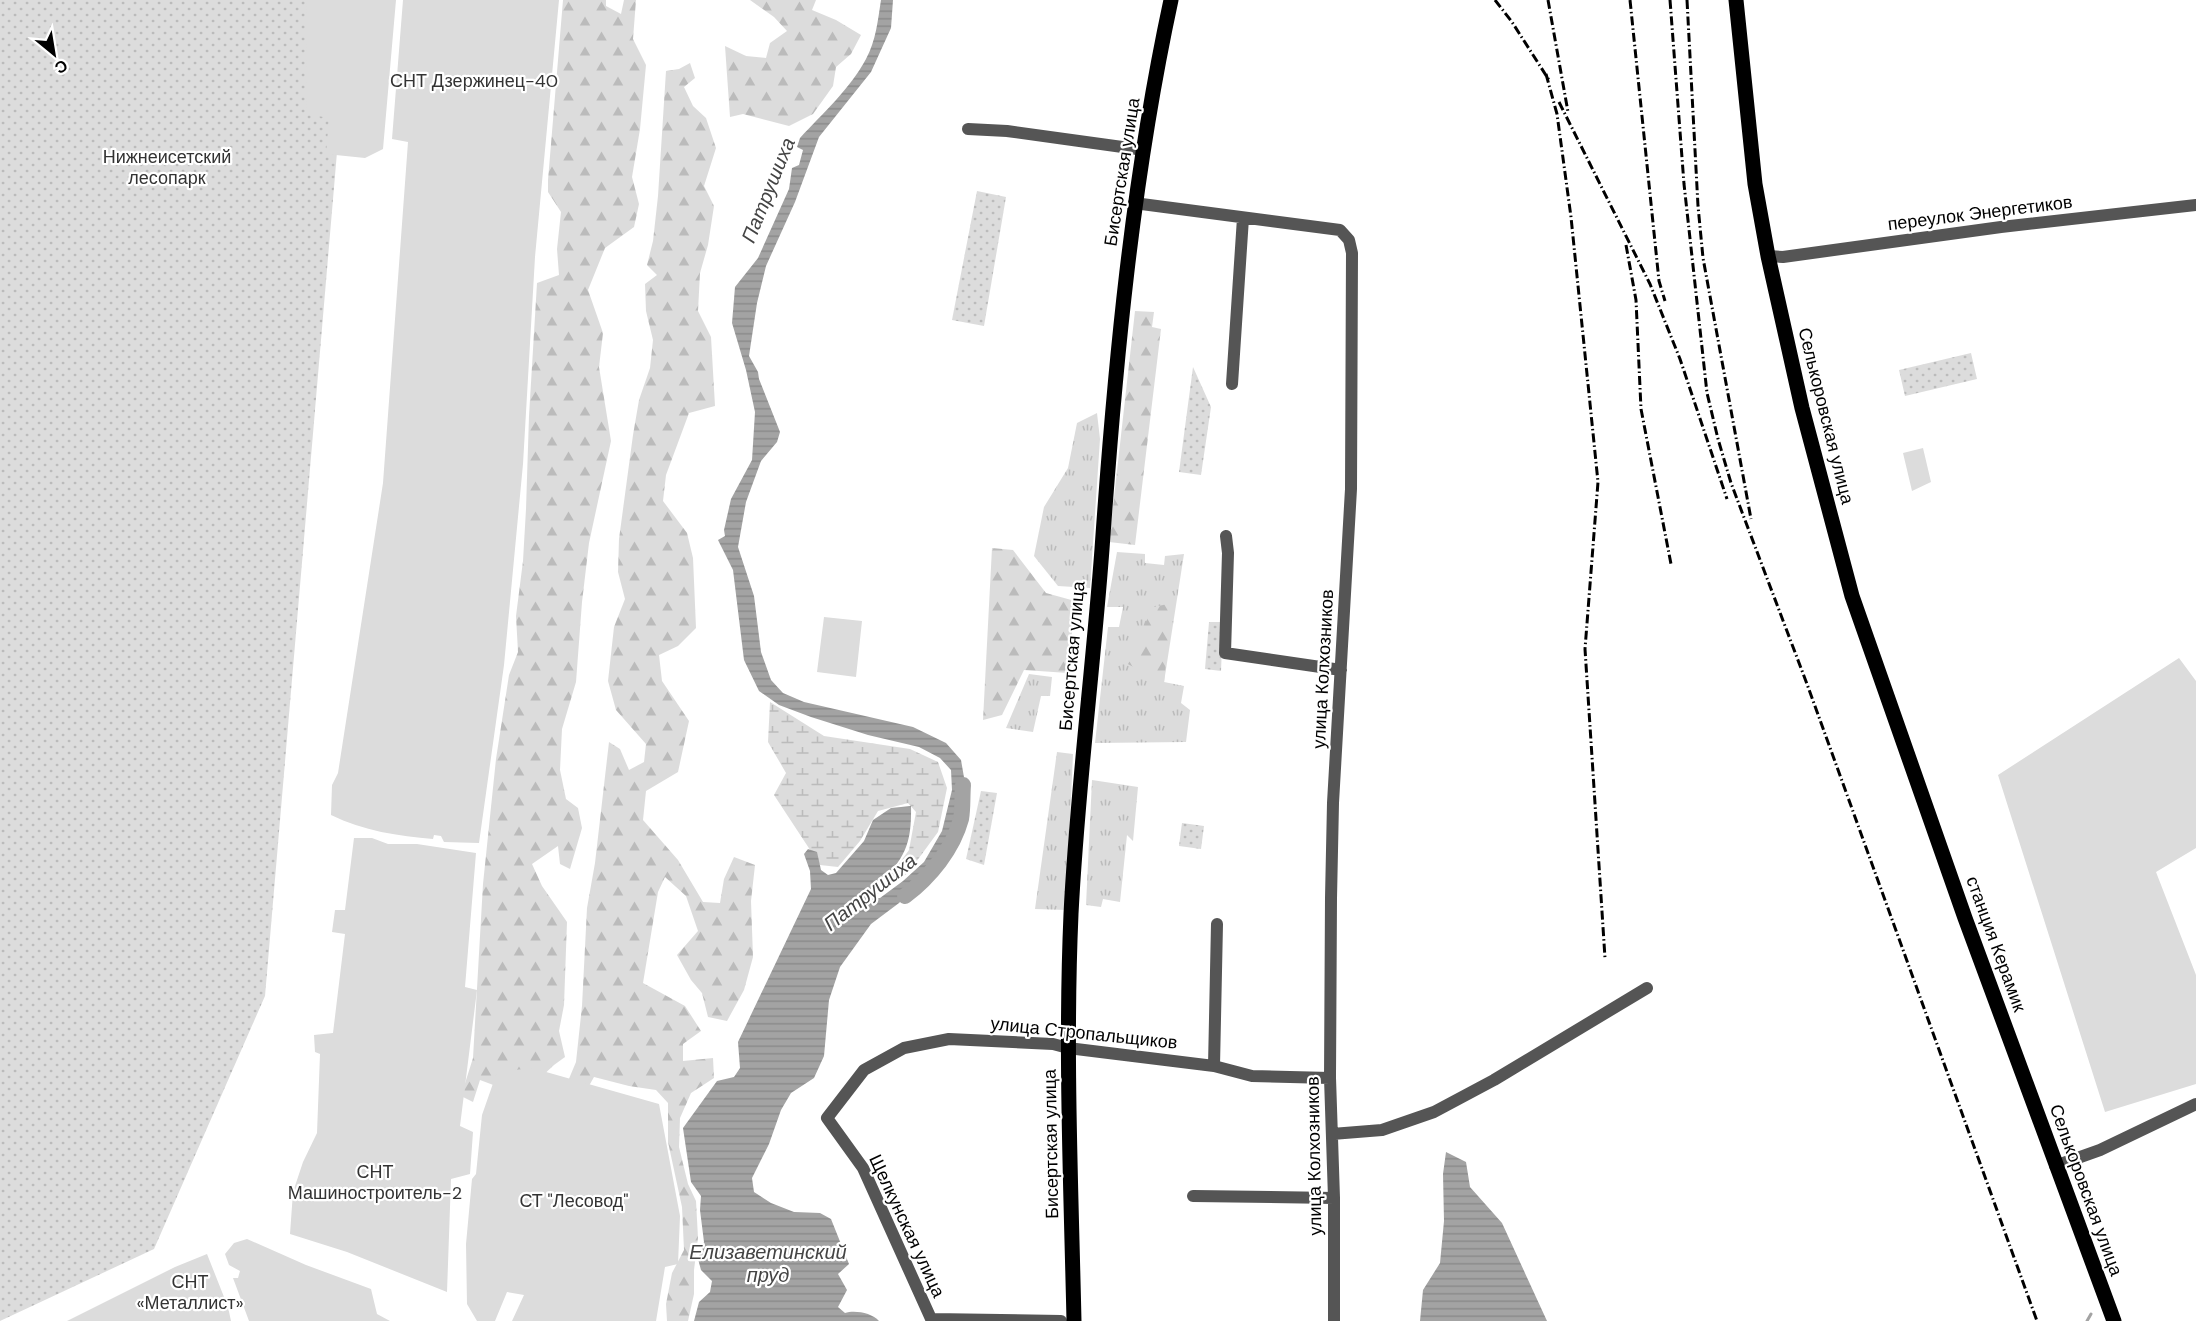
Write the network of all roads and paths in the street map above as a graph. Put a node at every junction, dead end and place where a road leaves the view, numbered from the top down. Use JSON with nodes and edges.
{"nodes":[{"id":1,"x":1171,"y":0,"type":"edge"},
{"id":2,"x":1736,"y":0,"type":"edge"},
{"id":3,"x":968,"y":129,"type":"dead end"},
{"id":4,"x":1144,"y":150,"type":"junction"},
{"id":5,"x":1134,"y":203,"type":"junction"},
{"id":6,"x":2196,"y":205,"type":"edge"},
{"id":7,"x":1243,"y":218,"type":"junction"},
{"id":8,"x":1768,"y":256,"type":"junction"},
{"id":9,"x":1232,"y":384,"type":"dead end"},
{"id":10,"x":1226,"y":536,"type":"dead end"},
{"id":11,"x":1341,"y":670,"type":"junction"},
{"id":12,"x":1934,"y":829,"type":"joint"},
{"id":13,"x":1217,"y":924,"type":"dead end"},
{"id":14,"x":1647,"y":988,"type":"dead end"},
{"id":15,"x":1068,"y":1048,"type":"junction"},
{"id":16,"x":1214,"y":1066,"type":"junction"},
{"id":17,"x":2023,"y":1072,"type":"joint"},
{"id":18,"x":1330,"y":1078,"type":"junction"},
{"id":19,"x":2196,"y":1104,"type":"edge"},
{"id":20,"x":827,"y":1118,"type":"joint"},
{"id":21,"x":1332,"y":1134,"type":"junction"},
{"id":22,"x":2055,"y":1166,"type":"junction"},
{"id":23,"x":1193,"y":1196,"type":"dead end"},
{"id":24,"x":1334,"y":1198,"type":"junction"},
{"id":25,"x":932,"y":1320,"type":"edge"},
{"id":26,"x":1061,"y":1321,"type":"edge"},
{"id":27,"x":1074,"y":1321,"type":"edge"},
{"id":28,"x":1334,"y":1321,"type":"edge"},
{"id":29,"x":2114,"y":1321,"type":"edge"}],
"edges":[{"from":1,"to":4,"type":"main road","name":"Бисертская улица"},
{"from":2,"to":8,"type":"main road","name":"Селькоровская улица"},
{"from":3,"to":4,"type":"street"},
{"from":4,"to":5,"type":"main road","name":"Бисертская улица"},
{"from":5,"to":7,"type":"street","name":"улица Колхозников"},
{"from":5,"to":15,"type":"main road","name":"Бисертская улица"},
{"from":6,"to":8,"type":"street","name":"переулок Энергетиков"},
{"from":7,"to":9,"type":"street"},
{"from":7,"to":11,"type":"street","name":"улица Колхозников"},
{"from":8,"to":12,"type":"main road","name":"Селькоровская улица"},
{"from":10,"to":11,"type":"street"},
{"from":11,"to":18,"type":"street","name":"улица Колхозников"},
{"from":12,"to":17,"type":"main road","name":"станция Керамик"},
{"from":13,"to":16,"type":"street"},
{"from":14,"to":21,"type":"street"},
{"from":15,"to":16,"type":"street","name":"улица Стропальщиков"},
{"from":15,"to":20,"type":"street","name":"улица Стропальщиков"},
{"from":15,"to":27,"type":"main road","name":"Бисертская улица"},
{"from":16,"to":18,"type":"street","name":"улица Стропальщиков"},
{"from":17,"to":22,"type":"main road","name":"Селькоровская улица"},
{"from":18,"to":21,"type":"street","name":"улица Колхозников"},
{"from":19,"to":22,"type":"street"},
{"from":20,"to":25,"type":"street","name":"Щелкунская улица"},
{"from":21,"to":24,"type":"street","name":"улица Колхозников"},
{"from":22,"to":29,"type":"main road","name":"Селькоровская улица"},
{"from":23,"to":24,"type":"street"},
{"from":24,"to":28,"type":"street","name":"улица Колхозников"},
{"from":25,"to":26,"type":"street"}]}
